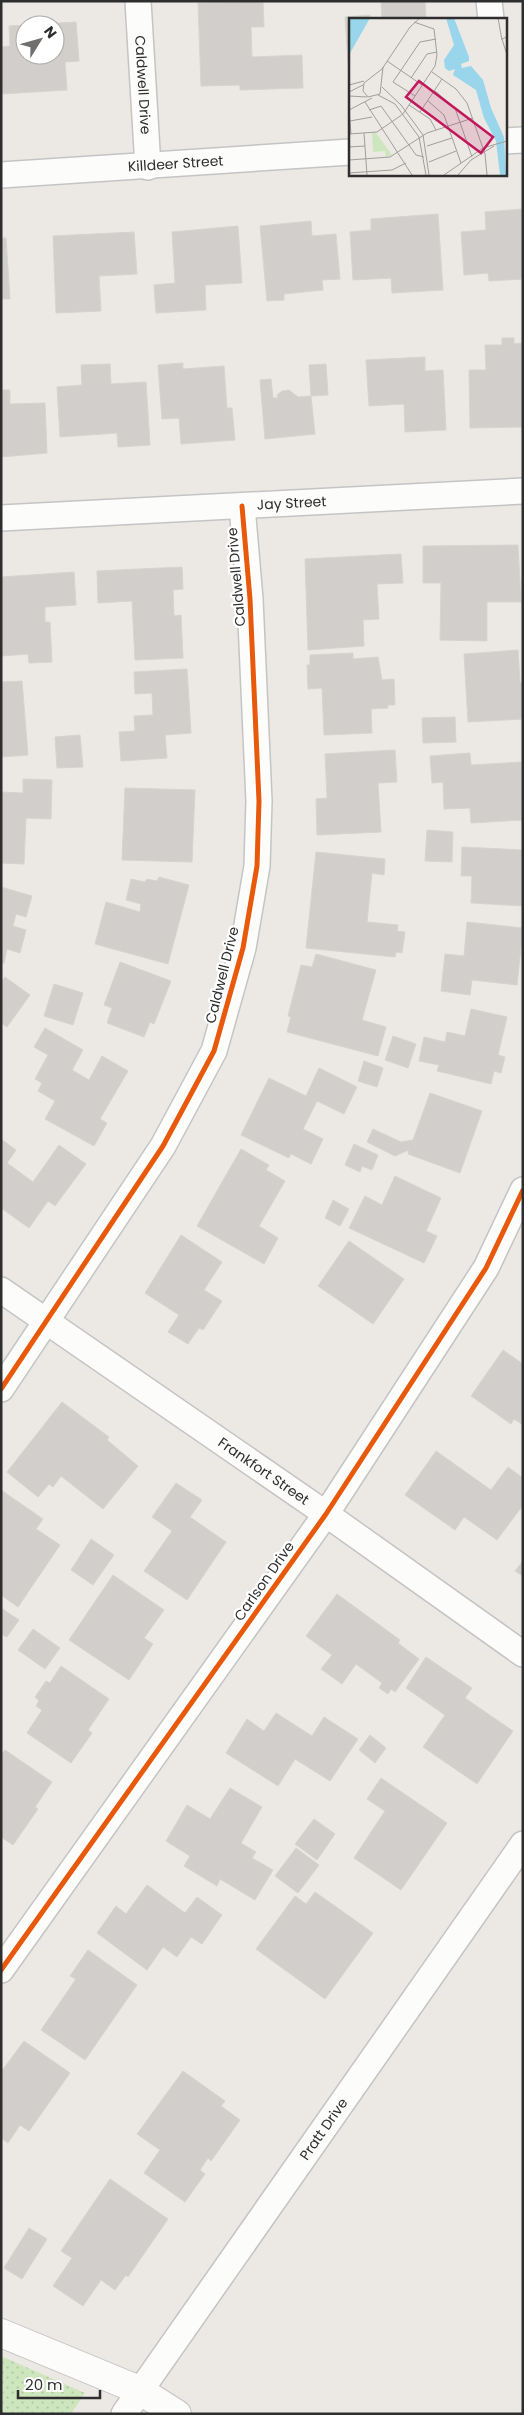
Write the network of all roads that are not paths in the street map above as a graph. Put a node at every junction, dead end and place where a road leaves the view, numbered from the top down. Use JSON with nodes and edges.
{"nodes":[{"id":1,"x":138,"y":1,"type":"edge"},
{"id":2,"x":490,"y":1,"type":"edge"},
{"id":3,"x":490,"y":18,"type":"edge"},
{"id":4,"x":523,"y":140,"type":"edge"},
{"id":5,"x":506,"y":141,"type":"edge"},
{"id":6,"x":349,"y":152,"type":"edge"},
{"id":7,"x":148,"y":167,"type":"junction"},
{"id":8,"x":1,"y":175,"type":"edge"},
{"id":9,"x":523,"y":491,"type":"edge"},
{"id":10,"x":242,"y":506,"type":"junction"},
{"id":11,"x":1,"y":518,"type":"edge"},
{"id":12,"x":523,"y":1190,"type":"edge"},
{"id":13,"x":1,"y":1290,"type":"edge"},
{"id":14,"x":47,"y":1323,"type":"junction"},
{"id":15,"x":1,"y":1389,"type":"edge"},
{"id":16,"x":326,"y":1514,"type":"junction"},
{"id":17,"x":523,"y":1654,"type":"edge"},
{"id":18,"x":523,"y":1844,"type":"edge"},
{"id":19,"x":1,"y":1970,"type":"edge"},
{"id":20,"x":1,"y":2333,"type":"edge"},
{"id":21,"x":139,"y":2390,"type":"junction"},
{"id":22,"x":124,"y":2414,"type":"edge"},
{"id":23,"x":177,"y":2414,"type":"edge"}],
"edges":[{"from":1,"to":7,"type":"street","name":"Caldwell Drive"},
{"from":2,"to":3,"type":"street"},
{"from":4,"to":5,"type":"street"},
{"from":6,"to":7,"type":"street","name":"Killdeer Street"},
{"from":7,"to":8,"type":"street","name":"Killdeer Street"},
{"from":9,"to":10,"type":"street","name":"Jay Street"},
{"from":10,"to":11,"type":"street","name":"Jay Street"},
{"from":10,"to":14,"type":"street","name":"Caldwell Drive"},
{"from":12,"to":16,"type":"street","name":"Carlson Drive"},
{"from":13,"to":14,"type":"street","name":"Frankfort Street"},
{"from":14,"to":15,"type":"street","name":"Caldwell Drive"},
{"from":14,"to":16,"type":"street","name":"Frankfort Street"},
{"from":16,"to":17,"type":"street","name":"Frankfort Street"},
{"from":16,"to":19,"type":"street","name":"Carlson Drive"},
{"from":18,"to":21,"type":"street","name":"Pratt Drive"},
{"from":20,"to":21,"type":"main road"},
{"from":21,"to":22,"type":"street","name":"Pratt Drive"},
{"from":21,"to":23,"type":"main road"}]}
